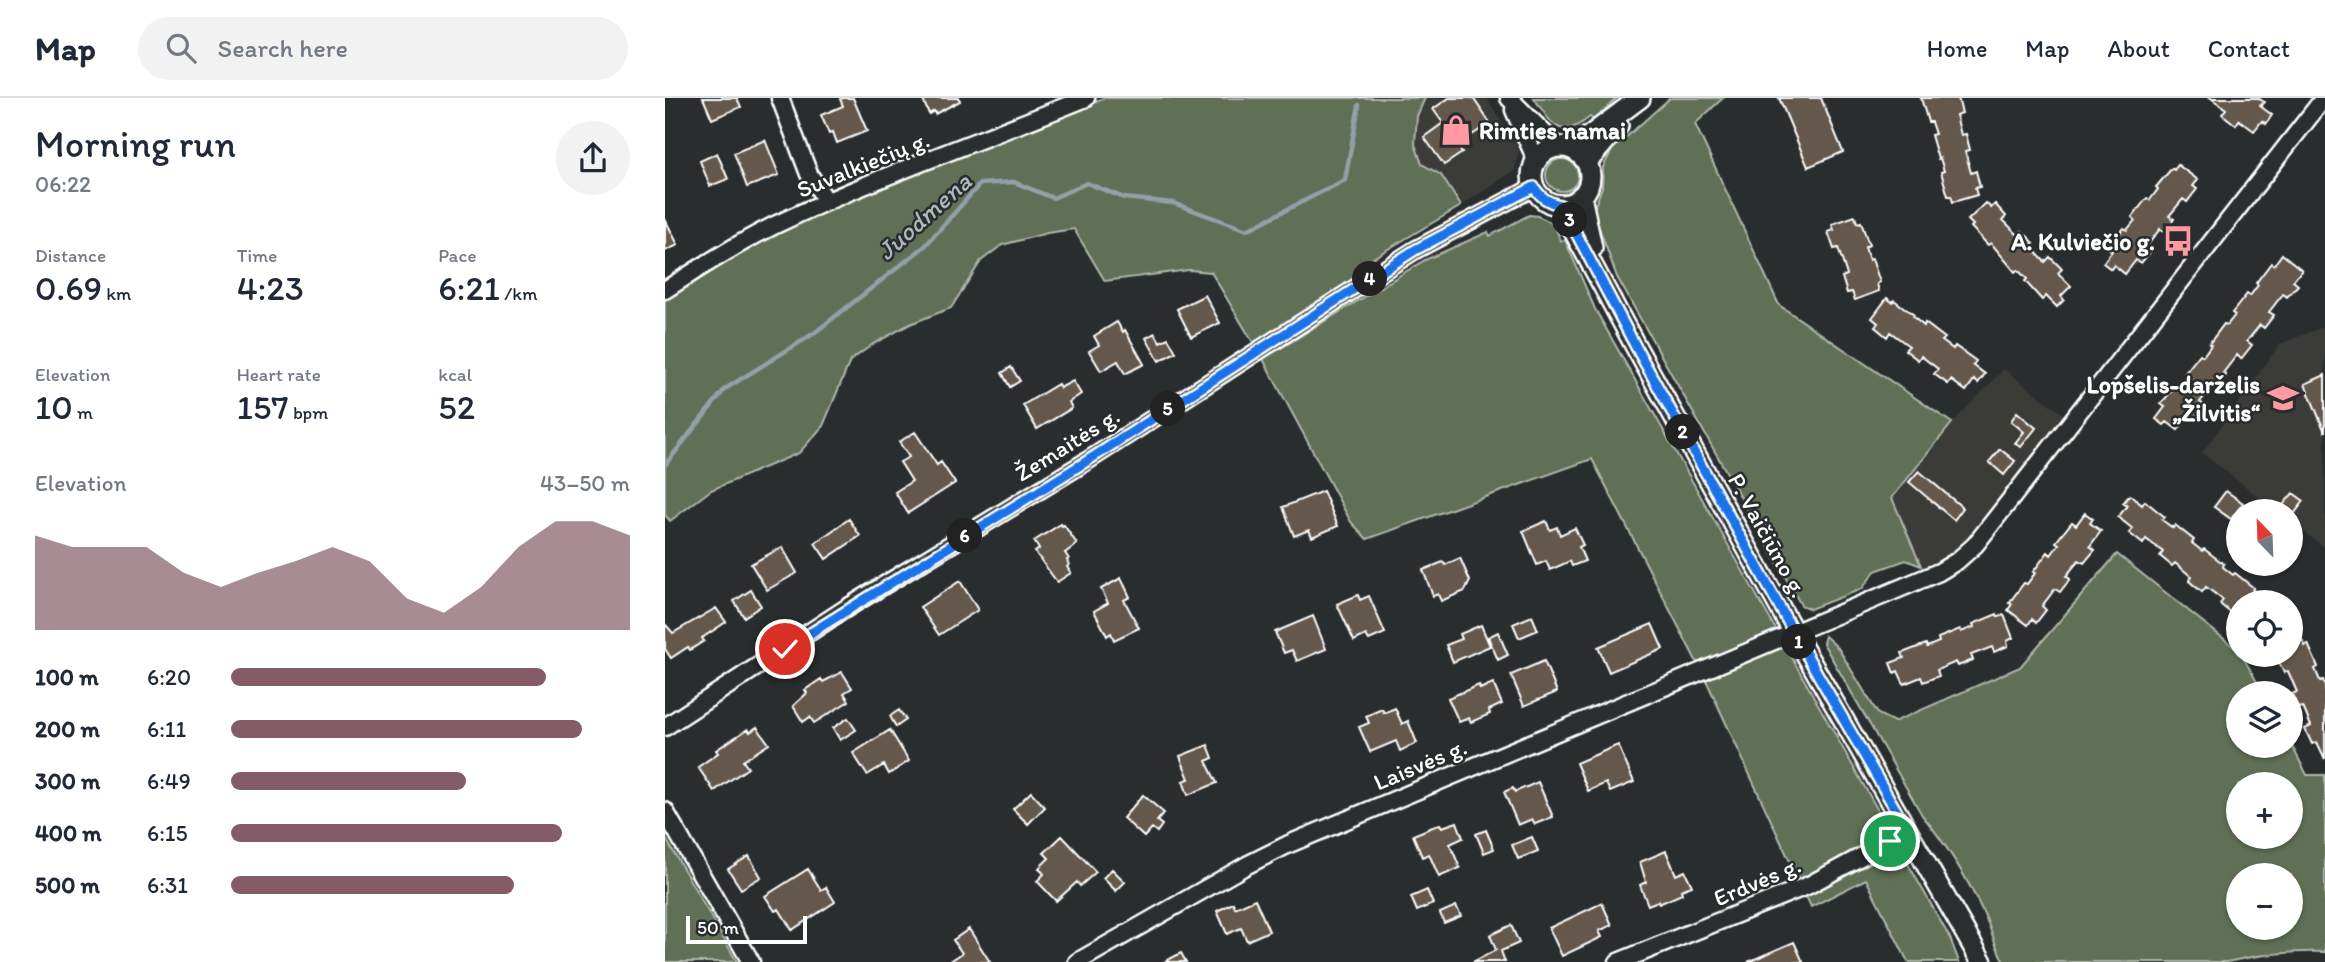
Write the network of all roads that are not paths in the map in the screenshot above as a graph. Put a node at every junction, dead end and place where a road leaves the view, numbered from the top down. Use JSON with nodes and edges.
{"nodes":[{"id":1,"x":780,"y":98,"type":"edge"},
{"id":2,"x":1086,"y":98,"type":"edge"},
{"id":3,"x":1509,"y":98,"type":"edge"},
{"id":4,"x":1639,"y":98,"type":"edge"},
{"id":5,"x":2324,"y":98,"type":"edge"},
{"id":6,"x":1572,"y":153,"type":"junction"},
{"id":7,"x":1537,"y":160,"type":"junction"},
{"id":8,"x":1534,"y":187,"type":"junction"},
{"id":9,"x":1581,"y":196,"type":"junction"},
{"id":10,"x":827,"y":202,"type":"junction"},
{"id":11,"x":1560,"y":205,"type":"junction"},
{"id":12,"x":1600,"y":276,"type":"junction"},
{"id":13,"x":665,"y":290,"type":"edge"},
{"id":14,"x":1794,"y":633,"type":"junction"},
{"id":15,"x":665,"y":727,"type":"edge"},
{"id":16,"x":665,"y":811,"type":"edge"},
{"id":17,"x":1908,"y":831,"type":"junction"},
{"id":18,"x":751,"y":962,"type":"edge"},
{"id":19,"x":1077,"y":962,"type":"edge"},
{"id":20,"x":1618,"y":962,"type":"edge"},
{"id":21,"x":1982,"y":962,"type":"edge"}],
"edges":[{"from":1,"to":10,"type":"street"},
{"from":2,"to":10,"type":"street","name":"Suvalkiečių g."},
{"from":3,"to":6,"type":"street"},
{"from":3,"to":7,"type":"street"},
{"from":4,"to":6,"type":"main road"},
{"from":5,"to":14,"type":"street"},
{"from":6,"to":7,"type":"main road"},
{"from":6,"to":9,"type":"main road"},
{"from":7,"to":8,"type":"main road"},
{"from":8,"to":11,"type":"main road"},
{"from":8,"to":15,"type":"street","name":"Žemaitės g."},
{"from":9,"to":11,"type":"main road"},
{"from":9,"to":12,"type":"main road","name":"P. Vaičiūno g."},
{"from":10,"to":13,"type":"street","name":"Suvalkiečių g."},
{"from":11,"to":12,"type":"main road","name":"P. Vaičiūno g."},
{"from":12,"to":14,"type":"main road","name":"P. Vaičiūno g."},
{"from":14,"to":17,"type":"main road","name":"P. Vaičiūno g."},
{"from":14,"to":19,"type":"street","name":"Laisvės g."},
{"from":16,"to":18,"type":"street"},
{"from":17,"to":20,"type":"street","name":"Erdvės g."},
{"from":17,"to":21,"type":"main road","name":"P. Vaičiūno g."}]}
